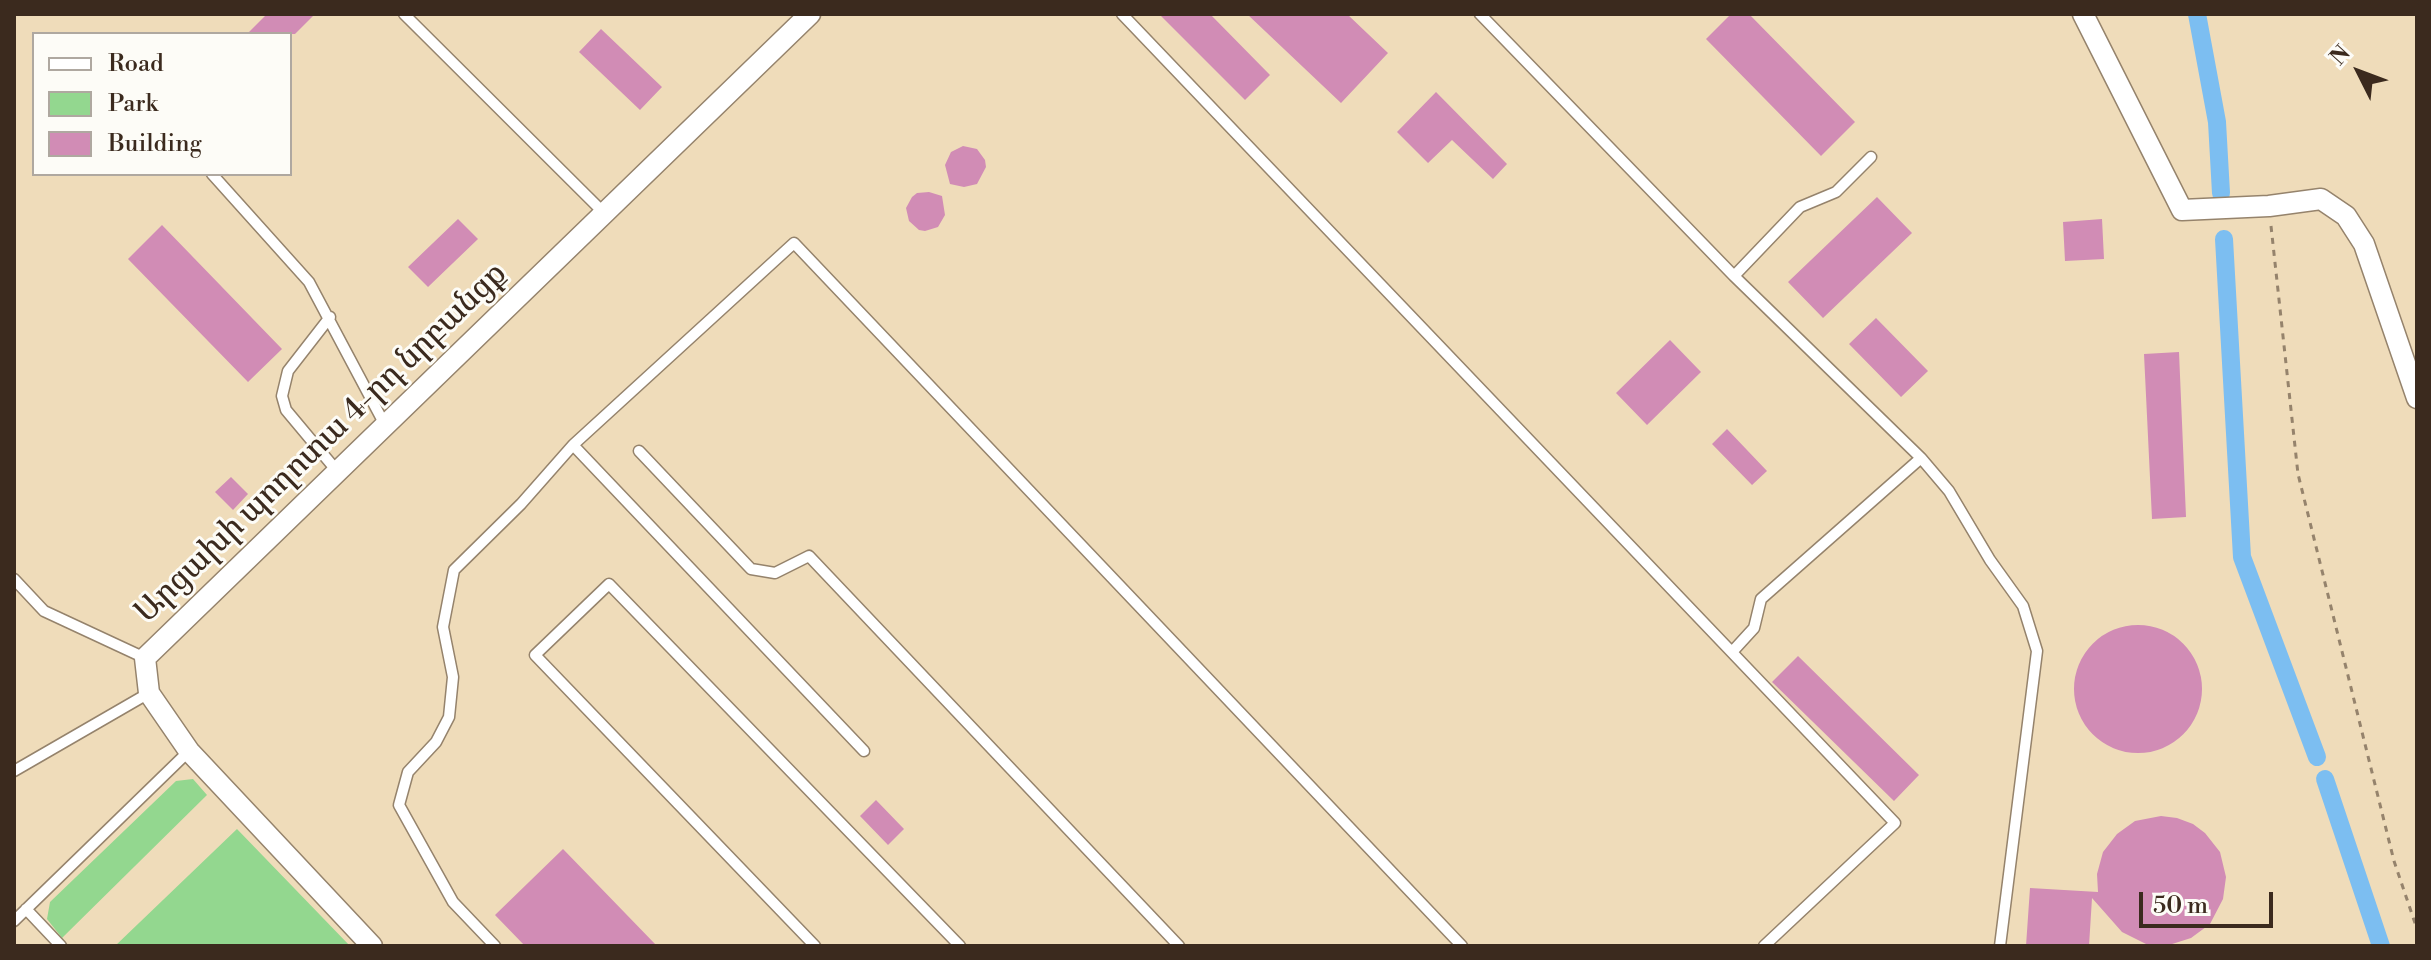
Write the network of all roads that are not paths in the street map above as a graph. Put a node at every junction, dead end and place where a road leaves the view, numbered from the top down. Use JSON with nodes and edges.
{"nodes":[{"id":1,"x":404,"y":14,"type":"edge"},
{"id":2,"x":810,"y":14,"type":"edge"},
{"id":3,"x":1122,"y":14,"type":"edge"},
{"id":4,"x":1480,"y":14,"type":"edge"},
{"id":5,"x":2083,"y":14,"type":"edge"},
{"id":6,"x":1871,"y":157,"type":"dead end"},
{"id":7,"x":214,"y":176,"type":"edge"},
{"id":8,"x":604,"y":213,"type":"junction"},
{"id":9,"x":1734,"y":276,"type":"junction"},
{"id":10,"x":330,"y":317,"type":"junction"},
{"id":11,"x":2417,"y":398,"type":"edge"},
{"id":12,"x":385,"y":425,"type":"junction"},
{"id":13,"x":573,"y":445,"type":"junction"},
{"id":14,"x":639,"y":451,"type":"dead end"},
{"id":15,"x":1921,"y":458,"type":"junction"},
{"id":16,"x":337,"y":471,"type":"junction"},
{"id":17,"x":14,"y":579,"type":"edge"},
{"id":18,"x":1732,"y":652,"type":"junction"},
{"id":19,"x":145,"y":658,"type":"junction"},
{"id":20,"x":149,"y":693,"type":"junction"},
{"id":21,"x":189,"y":751,"type":"junction"},
{"id":22,"x":864,"y":751,"type":"dead end"},
{"id":23,"x":14,"y":771,"type":"edge"},
{"id":24,"x":26,"y":909,"type":"junction"},
{"id":25,"x":14,"y":921,"type":"edge"},
{"id":26,"x":61,"y":946,"type":"edge"},
{"id":27,"x":372,"y":946,"type":"edge"},
{"id":28,"x":495,"y":946,"type":"edge"},
{"id":29,"x":815,"y":946,"type":"edge"},
{"id":30,"x":960,"y":946,"type":"edge"},
{"id":31,"x":1179,"y":946,"type":"edge"},
{"id":32,"x":1462,"y":946,"type":"edge"},
{"id":33,"x":1764,"y":946,"type":"edge"},
{"id":34,"x":2000,"y":946,"type":"edge"}],
"edges":[{"from":1,"to":8,"type":"lane"},
{"from":2,"to":8,"type":"street","name":"Արցախի պողոտա 4-րդ նրբանցք"},
{"from":3,"to":18,"type":"lane"},
{"from":4,"to":9,"type":"lane"},
{"from":5,"to":11,"type":"street"},
{"from":6,"to":9,"type":"lane"},
{"from":7,"to":10,"type":"lane"},
{"from":8,"to":12,"type":"street","name":"Արցախի պողոտա 4-րդ նրբանցք"},
{"from":9,"to":15,"type":"lane"},
{"from":10,"to":12,"type":"lane"},
{"from":10,"to":16,"type":"lane"},
{"from":12,"to":16,"type":"street","name":"Արցախի պողոտա 4-րդ նրբանցք"},
{"from":13,"to":22,"type":"lane"},
{"from":13,"to":28,"type":"lane"},
{"from":13,"to":32,"type":"lane"},
{"from":14,"to":31,"type":"lane"},
{"from":15,"to":18,"type":"lane"},
{"from":15,"to":34,"type":"lane"},
{"from":16,"to":19,"type":"street","name":"Արցախի պողոտա 4-րդ նրբանցք"},
{"from":17,"to":19,"type":"lane"},
{"from":18,"to":33,"type":"lane"},
{"from":19,"to":20,"type":"street","name":"Արցախի պողոտա 4-րդ նրբանցք"},
{"from":20,"to":21,"type":"street","name":"Արցախի պողոտա 4-րդ նրբանցք"},
{"from":20,"to":23,"type":"lane"},
{"from":21,"to":24,"type":"lane"},
{"from":21,"to":27,"type":"street","name":"Արցախի պողոտա 4-րդ նրբանցք"},
{"from":24,"to":25,"type":"lane"},
{"from":24,"to":26,"type":"lane"},
{"from":29,"to":30,"type":"lane"}]}
